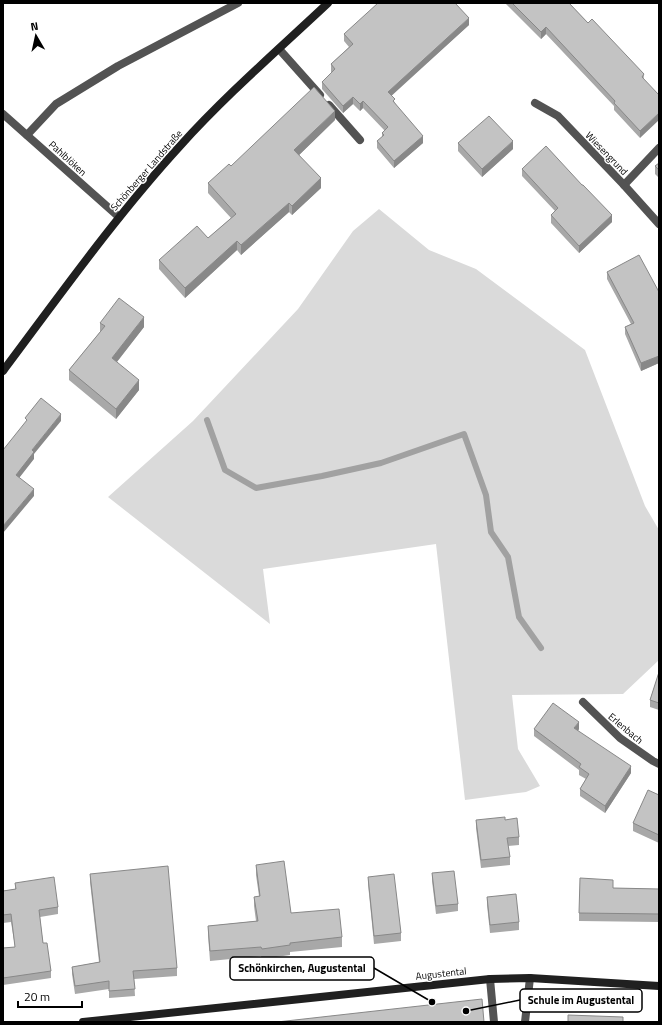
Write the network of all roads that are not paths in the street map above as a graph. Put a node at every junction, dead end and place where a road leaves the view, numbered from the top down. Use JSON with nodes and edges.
{"nodes":[{"id":1,"x":238,"y":3,"type":"edge"},
{"id":2,"x":328,"y":3,"type":"edge"},
{"id":3,"x":279,"y":49,"type":"junction"},
{"id":4,"x":535,"y":103,"type":"dead end"},
{"id":5,"x":3,"y":114,"type":"edge"},
{"id":6,"x":27,"y":135,"type":"junction"},
{"id":7,"x":360,"y":140,"type":"dead end"},
{"id":8,"x":659,"y":148,"type":"edge"},
{"id":9,"x":624,"y":185,"type":"junction"},
{"id":10,"x":119,"y":217,"type":"junction"},
{"id":11,"x":659,"y":224,"type":"edge"},
{"id":12,"x":3,"y":371,"type":"edge"},
{"id":13,"x":583,"y":702,"type":"dead end"},
{"id":14,"x":659,"y":764,"type":"edge"},
{"id":15,"x":530,"y":978,"type":"junction"},
{"id":16,"x":490,"y":979,"type":"junction"},
{"id":17,"x":659,"y":986,"type":"edge"},
{"id":18,"x":83,"y":1022,"type":"edge"},
{"id":19,"x":494,"y":1022,"type":"edge"},
{"id":20,"x":525,"y":1022,"type":"edge"}],
"edges":[{"from":1,"to":6,"type":"street"},
{"from":2,"to":3,"type":"street","name":"Schönberger Landstraße"},
{"from":3,"to":7,"type":"street"},
{"from":3,"to":10,"type":"street","name":"Schönberger Landstraße"},
{"from":4,"to":9,"type":"street","name":"Wiesengrund"},
{"from":5,"to":6,"type":"street","name":"Pahlblöken"},
{"from":6,"to":10,"type":"street","name":"Pahlblöken"},
{"from":8,"to":9,"type":"street"},
{"from":9,"to":11,"type":"street","name":"Wiesengrund"},
{"from":10,"to":12,"type":"street","name":"Schönberger Landstraße"},
{"from":13,"to":14,"type":"street","name":"Erlenbach"},
{"from":15,"to":16,"type":"street","name":"Augustental"},
{"from":15,"to":17,"type":"street","name":"Augustental"},
{"from":15,"to":20,"type":"street"},
{"from":16,"to":18,"type":"street","name":"Augustental"},
{"from":16,"to":19,"type":"street"}]}
